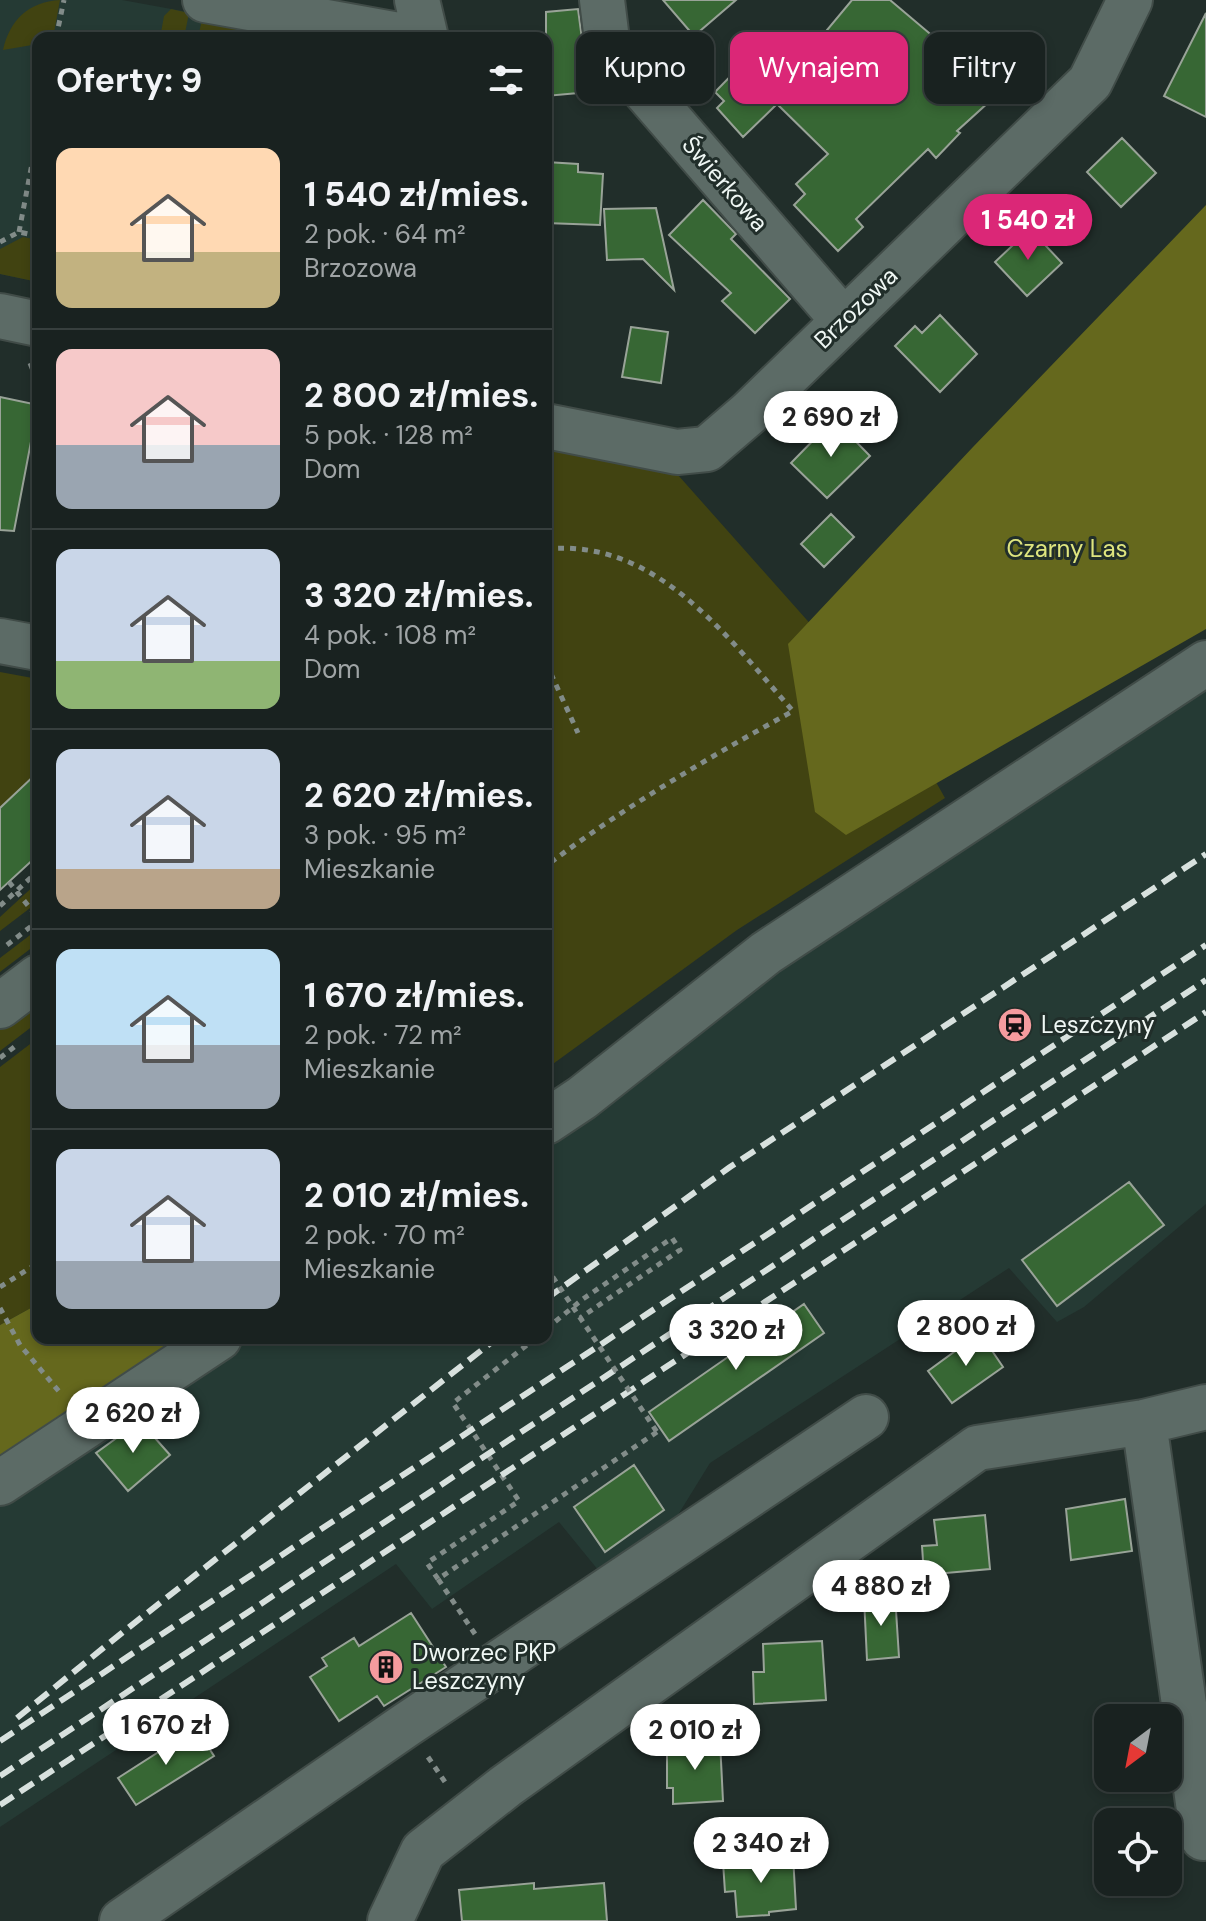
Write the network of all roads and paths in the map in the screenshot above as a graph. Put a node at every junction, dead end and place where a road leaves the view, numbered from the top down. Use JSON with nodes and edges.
{"nodes":[{"id":1,"x":64,"y":0,"type":"edge"},
{"id":2,"x":205,"y":0,"type":"edge"},
{"id":3,"x":417,"y":0,"type":"edge"},
{"id":4,"x":602,"y":0,"type":"edge"},
{"id":5,"x":1130,"y":0,"type":"edge"},
{"id":6,"x":57,"y":32,"type":"edge"},
{"id":7,"x":382,"y":32,"type":"edge"},
{"id":8,"x":425,"y":32,"type":"edge"},
{"id":9,"x":32,"y":164,"type":"edge"},
{"id":10,"x":19,"y":232,"type":"junction"},
{"id":11,"x":32,"y":235,"type":"edge"},
{"id":12,"x":0,"y":242,"type":"edge"},
{"id":13,"x":0,"y":316,"type":"edge"},
{"id":14,"x":843,"y":320,"type":"junction"},
{"id":15,"x":32,"y":323,"type":"edge"},
{"id":16,"x":552,"y":427,"type":"edge"},
{"id":17,"x":552,"y":549,"type":"edge"},
{"id":18,"x":0,"y":641,"type":"edge"},
{"id":19,"x":32,"y":647,"type":"edge"},
{"id":20,"x":1206,"y":663,"type":"edge"},
{"id":21,"x":552,"y":676,"type":"edge"},
{"id":22,"x":578,"y":733,"type":"dead end"},
{"id":23,"x":552,"y":862,"type":"edge"},
{"id":24,"x":32,"y":876,"type":"edge"},
{"id":25,"x":9,"y":882,"type":"dead end"},
{"id":26,"x":16,"y":891,"type":"junction"},
{"id":27,"x":0,"y":906,"type":"edge"},
{"id":28,"x":32,"y":912,"type":"edge"},
{"id":29,"x":32,"y":925,"type":"edge"},
{"id":30,"x":0,"y":950,"type":"edge"},
{"id":31,"x":32,"y":982,"type":"edge"},
{"id":32,"x":0,"y":1006,"type":"edge"},
{"id":33,"x":552,"y":1118,"type":"edge"},
{"id":34,"x":32,"y":1267,"type":"edge"},
{"id":35,"x":552,"y":1276,"type":"edge"},
{"id":36,"x":0,"y":1287,"type":"edge"},
{"id":37,"x":0,"y":1308,"type":"edge"},
{"id":38,"x":580,"y":1318,"type":"junction"},
{"id":39,"x":552,"y":1324,"type":"edge"},
{"id":40,"x":210,"y":1344,"type":"edge"},
{"id":41,"x":528,"y":1344,"type":"edge"},
{"id":42,"x":1206,"y":1407,"type":"edge"},
{"id":43,"x":866,"y":1417,"type":"dead end"},
{"id":44,"x":1144,"y":1422,"type":"junction"},
{"id":45,"x":87,"y":1425,"type":"junction"},
{"id":46,"x":0,"y":1483,"type":"edge"},
{"id":47,"x":574,"y":1488,"type":"dead end"},
{"id":48,"x":438,"y":1579,"type":"dead end"},
{"id":49,"x":1203,"y":1838,"type":"dead end"},
{"id":50,"x":122,"y":1921,"type":"edge"},
{"id":51,"x":390,"y":1921,"type":"edge"}],
"edges":[{"from":1,"to":6,"type":"path"},
{"from":2,"to":7,"type":"street"},
{"from":3,"to":8,"type":"street"},
{"from":4,"to":14,"type":"street","name":"Świerkowa"},
{"from":5,"to":14,"type":"street","name":"Brzozowa"},
{"from":9,"to":10,"type":"path"},
{"from":10,"to":11,"type":"path"},
{"from":10,"to":12,"type":"path"},
{"from":13,"to":15,"type":"street"},
{"from":14,"to":16,"type":"street","name":"Brzozowa"},
{"from":17,"to":23,"type":"path"},
{"from":18,"to":19,"type":"street"},
{"from":20,"to":33,"type":"street"},
{"from":21,"to":22,"type":"path"},
{"from":24,"to":26,"type":"path"},
{"from":25,"to":26,"type":"path"},
{"from":26,"to":27,"type":"path"},
{"from":26,"to":28,"type":"path"},
{"from":29,"to":30,"type":"path"},
{"from":31,"to":32,"type":"street"},
{"from":34,"to":36,"type":"path"},
{"from":35,"to":38,"type":"path","bridge":true},
{"from":37,"to":45,"type":"path"},
{"from":38,"to":39,"type":"path"},
{"from":38,"to":47,"type":"path","bridge":true},
{"from":40,"to":45,"type":"street"},
{"from":41,"to":48,"type":"path"},
{"from":42,"to":44,"type":"street"},
{"from":43,"to":50,"type":"street"},
{"from":44,"to":49,"type":"street"},
{"from":44,"to":51,"type":"street"},
{"from":45,"to":46,"type":"street"}]}
